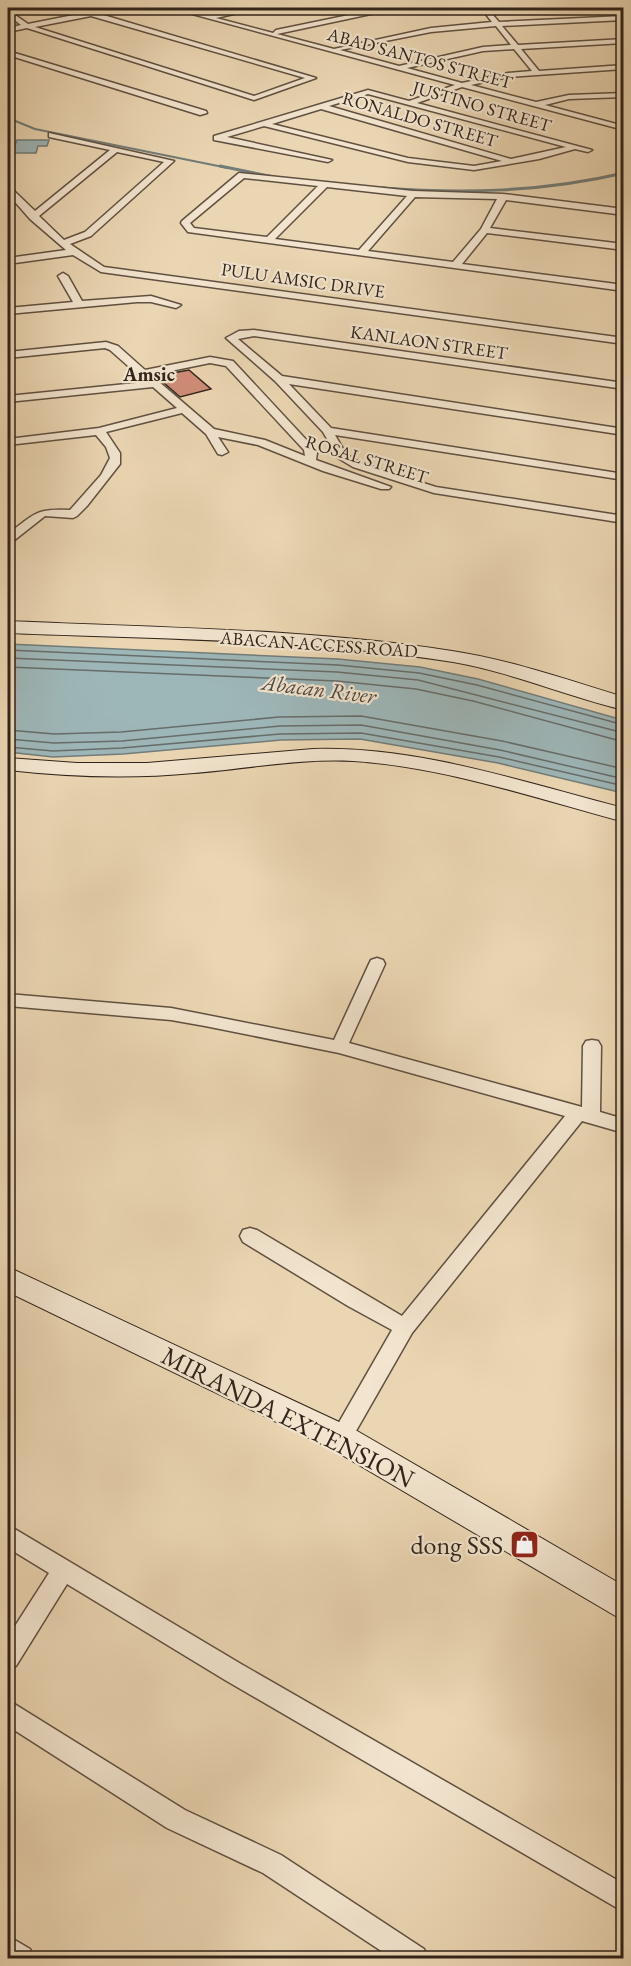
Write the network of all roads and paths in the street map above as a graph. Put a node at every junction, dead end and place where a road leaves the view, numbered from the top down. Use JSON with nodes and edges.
{"nodes":[{"id":1,"x":173,"y":8,"type":"edge"},
{"id":2,"x":257,"y":8,"type":"edge"},
{"id":3,"x":384,"y":8,"type":"edge"},
{"id":4,"x":407,"y":8,"type":"edge"},
{"id":5,"x":484,"y":8,"type":"edge"},
{"id":6,"x":114,"y":9,"type":"dead end"},
{"id":7,"x":8,"y":12,"type":"edge"},
{"id":8,"x":93,"y":14,"type":"junction"},
{"id":9,"x":207,"y":17,"type":"junction"},
{"id":10,"x":403,"y":17,"type":"dead end"},
{"id":11,"x":624,"y":18,"type":"edge"},
{"id":12,"x":498,"y":24,"type":"junction"},
{"id":13,"x":26,"y":26,"type":"junction"},
{"id":14,"x":422,"y":26,"type":"dead end"},
{"id":15,"x":8,"y":30,"type":"edge"},
{"id":16,"x":431,"y":30,"type":"junction"},
{"id":17,"x":271,"y":34,"type":"junction"},
{"id":18,"x":624,"y":41,"type":"edge"},
{"id":19,"x":516,"y":46,"type":"junction"},
{"id":20,"x":333,"y":50,"type":"junction"},
{"id":21,"x":8,"y":53,"type":"edge"},
{"id":22,"x":624,"y":67,"type":"edge"},
{"id":23,"x":398,"y":68,"type":"junction"},
{"id":24,"x":536,"y":71,"type":"junction"},
{"id":25,"x":462,"y":85,"type":"junction"},
{"id":26,"x":624,"y":95,"type":"edge"},
{"id":27,"x":412,"y":102,"type":"junction"},
{"id":28,"x":538,"y":104,"type":"junction"},
{"id":29,"x":318,"y":106,"type":"junction"},
{"id":30,"x":203,"y":113,"type":"dead end"},
{"id":31,"x":264,"y":124,"type":"junction"},
{"id":32,"x":624,"y":128,"type":"edge"},
{"id":33,"x":52,"y":135,"type":"dead end"},
{"id":34,"x":573,"y":147,"type":"junction"},
{"id":35,"x":116,"y":149,"type":"junction"},
{"id":36,"x":588,"y":150,"type":"dead end"},
{"id":37,"x":328,"y":160,"type":"dead end"},
{"id":38,"x":513,"y":162,"type":"junction"},
{"id":39,"x":323,"y":186,"type":"junction"},
{"id":40,"x":8,"y":190,"type":"edge"},
{"id":41,"x":413,"y":194,"type":"junction"},
{"id":42,"x":503,"y":197,"type":"junction"},
{"id":43,"x":624,"y":212,"type":"edge"},
{"id":44,"x":33,"y":217,"type":"junction"},
{"id":45,"x":485,"y":230,"type":"junction"},
{"id":46,"x":268,"y":241,"type":"junction"},
{"id":47,"x":63,"y":244,"type":"junction"},
{"id":48,"x":624,"y":247,"type":"edge"},
{"id":49,"x":73,"y":252,"type":"junction"},
{"id":50,"x":361,"y":253,"type":"junction"},
{"id":51,"x":8,"y":261,"type":"edge"},
{"id":52,"x":455,"y":266,"type":"junction"},
{"id":53,"x":63,"y":276,"type":"dead end"},
{"id":54,"x":624,"y":288,"type":"edge"},
{"id":55,"x":78,"y":303,"type":"junction"},
{"id":56,"x":176,"y":305,"type":"dead end"},
{"id":57,"x":9,"y":309,"type":"edge"},
{"id":58,"x":624,"y":340,"type":"edge"},
{"id":59,"x":8,"y":355,"type":"edge"},
{"id":60,"x":142,"y":373,"type":"junction"},
{"id":61,"x":279,"y":379,"type":"junction"},
{"id":62,"x":154,"y":384,"type":"junction"},
{"id":63,"x":624,"y":386,"type":"edge"},
{"id":64,"x":8,"y":399,"type":"edge"},
{"id":65,"x":183,"y":410,"type":"junction"},
{"id":66,"x":99,"y":431,"type":"junction"},
{"id":67,"x":328,"y":431,"type":"junction"},
{"id":68,"x":210,"y":432,"type":"junction"},
{"id":69,"x":624,"y":432,"type":"edge"},
{"id":70,"x":8,"y":442,"type":"edge"},
{"id":71,"x":222,"y":452,"type":"dead end"},
{"id":72,"x":310,"y":462,"type":"junction"},
{"id":73,"x":624,"y":477,"type":"edge"},
{"id":74,"x":624,"y":520,"type":"edge"},
{"id":75,"x":624,"y":528,"type":"edge"},
{"id":76,"x":8,"y":539,"type":"edge"},
{"id":77,"x":8,"y":627,"type":"edge"},
{"id":78,"x":624,"y":704,"type":"edge"},
{"id":79,"x":8,"y":764,"type":"edge"},
{"id":80,"x":624,"y":815,"type":"edge"},
{"id":81,"x":377,"y":964,"type":"dead end"},
{"id":82,"x":8,"y":1000,"type":"edge"},
{"id":83,"x":592,"y":1046,"type":"dead end"},
{"id":84,"x":339,"y":1047,"type":"junction"},
{"id":85,"x":584,"y":1116,"type":"junction"},
{"id":86,"x":624,"y":1126,"type":"edge"},
{"id":87,"x":250,"y":1236,"type":"dead end"},
{"id":88,"x":8,"y":1279,"type":"edge"},
{"id":89,"x":405,"y":1327,"type":"junction"},
{"id":90,"x":341,"y":1438,"type":"junction"},
{"id":91,"x":8,"y":1536,"type":"edge"},
{"id":92,"x":64,"y":1569,"type":"junction"},
{"id":93,"x":624,"y":1605,"type":"edge"},
{"id":94,"x":8,"y":1658,"type":"edge"},
{"id":95,"x":8,"y":1712,"type":"edge"},
{"id":96,"x":624,"y":1899,"type":"edge"},
{"id":97,"x":8,"y":1949,"type":"edge"},
{"id":98,"x":21,"y":1959,"type":"edge"},
{"id":99,"x":416,"y":1959,"type":"edge"}],
"edges":[{"from":1,"to":9,"type":"street","name":"ABAD SANTOS STREET"},
{"from":2,"to":9,"type":"street"},
{"from":3,"to":4,"type":"street"},
{"from":3,"to":10,"type":"street"},
{"from":3,"to":17,"type":"street"},
{"from":5,"to":12,"type":"street"},
{"from":6,"to":8,"type":"street"},
{"from":7,"to":13,"type":"street"},
{"from":8,"to":13,"type":"street"},
{"from":8,"to":13,"type":"street"},
{"from":9,"to":17,"type":"street","name":"ABAD SANTOS STREET"},
{"from":11,"to":12,"type":"street"},
{"from":12,"to":16,"type":"street"},
{"from":12,"to":19,"type":"street"},
{"from":13,"to":15,"type":"street"},
{"from":14,"to":16,"type":"street"},
{"from":16,"to":20,"type":"street"},
{"from":17,"to":20,"type":"street","name":"ABAD SANTOS STREET"},
{"from":18,"to":19,"type":"street"},
{"from":19,"to":23,"type":"street"},
{"from":19,"to":24,"type":"street"},
{"from":20,"to":23,"type":"street","name":"ABAD SANTOS STREET"},
{"from":21,"to":30,"type":"street"},
{"from":22,"to":24,"type":"street"},
{"from":23,"to":25,"type":"street","name":"ABAD SANTOS STREET"},
{"from":24,"to":25,"type":"street"},
{"from":25,"to":27,"type":"street"},
{"from":25,"to":28,"type":"street","name":"ABAD SANTOS STREET"},
{"from":26,"to":28,"type":"street"},
{"from":27,"to":29,"type":"street","name":"JUSTINO STREET"},
{"from":27,"to":34,"type":"street","name":"JUSTINO STREET"},
{"from":28,"to":32,"type":"street","name":"ABAD SANTOS STREET"},
{"from":29,"to":31,"type":"street"},
{"from":29,"to":38,"type":"street","name":"RONALDO STREET"},
{"from":31,"to":37,"type":"street"},
{"from":31,"to":38,"type":"street"},
{"from":33,"to":35,"type":"street"},
{"from":34,"to":36,"type":"street","name":"JUSTINO STREET"},
{"from":34,"to":38,"type":"street"},
{"from":35,"to":44,"type":"street"},
{"from":35,"to":47,"type":"street"},
{"from":39,"to":41,"type":"street"},
{"from":39,"to":46,"type":"street"},
{"from":39,"to":46,"type":"street"},
{"from":40,"to":44,"type":"street","name":"PULU AMSIC DRIVE"},
{"from":41,"to":42,"type":"street"},
{"from":41,"to":50,"type":"street"},
{"from":42,"to":43,"type":"street"},
{"from":42,"to":45,"type":"street"},
{"from":44,"to":47,"type":"street","name":"PULU AMSIC DRIVE"},
{"from":45,"to":48,"type":"street"},
{"from":45,"to":52,"type":"street"},
{"from":46,"to":50,"type":"street"},
{"from":47,"to":49,"type":"street","name":"PULU AMSIC DRIVE"},
{"from":49,"to":51,"type":"street"},
{"from":49,"to":58,"type":"street","name":"PULU AMSIC DRIVE"},
{"from":50,"to":52,"type":"street"},
{"from":52,"to":54,"type":"street"},
{"from":53,"to":55,"type":"street"},
{"from":55,"to":56,"type":"street"},
{"from":55,"to":57,"type":"street"},
{"from":59,"to":60,"type":"street","name":"ROSAL STREET"},
{"from":60,"to":62,"type":"street","name":"ROSAL STREET"},
{"from":60,"to":72,"type":"street"},
{"from":61,"to":63,"type":"street","name":"KANLAON STREET"},
{"from":61,"to":67,"type":"street"},
{"from":61,"to":69,"type":"street"},
{"from":62,"to":64,"type":"street"},
{"from":62,"to":65,"type":"street","name":"ROSAL STREET"},
{"from":65,"to":66,"type":"street"},
{"from":65,"to":68,"type":"street","name":"ROSAL STREET"},
{"from":66,"to":70,"type":"street"},
{"from":66,"to":76,"type":"street"},
{"from":67,"to":73,"type":"street"},
{"from":67,"to":74,"type":"street"},
{"from":68,"to":71,"type":"street"},
{"from":68,"to":72,"type":"street","name":"ROSAL STREET"},
{"from":72,"to":75,"type":"street","name":"ROSAL STREET"},
{"from":77,"to":78,"type":"street","name":"ABACAN ACCESS ROAD"},
{"from":79,"to":80,"type":"street"},
{"from":81,"to":84,"type":"street"},
{"from":82,"to":84,"type":"street"},
{"from":83,"to":85,"type":"street"},
{"from":84,"to":85,"type":"street"},
{"from":85,"to":86,"type":"street"},
{"from":85,"to":89,"type":"street"},
{"from":87,"to":89,"type":"street"},
{"from":88,"to":90,"type":"street","name":"MIRANDA EXTENSION"},
{"from":89,"to":90,"type":"street"},
{"from":90,"to":93,"type":"street","name":"MIRANDA EXTENSION"},
{"from":91,"to":92,"type":"street"},
{"from":92,"to":94,"type":"street"},
{"from":92,"to":96,"type":"street"},
{"from":95,"to":99,"type":"street"},
{"from":97,"to":98,"type":"street"}]}
